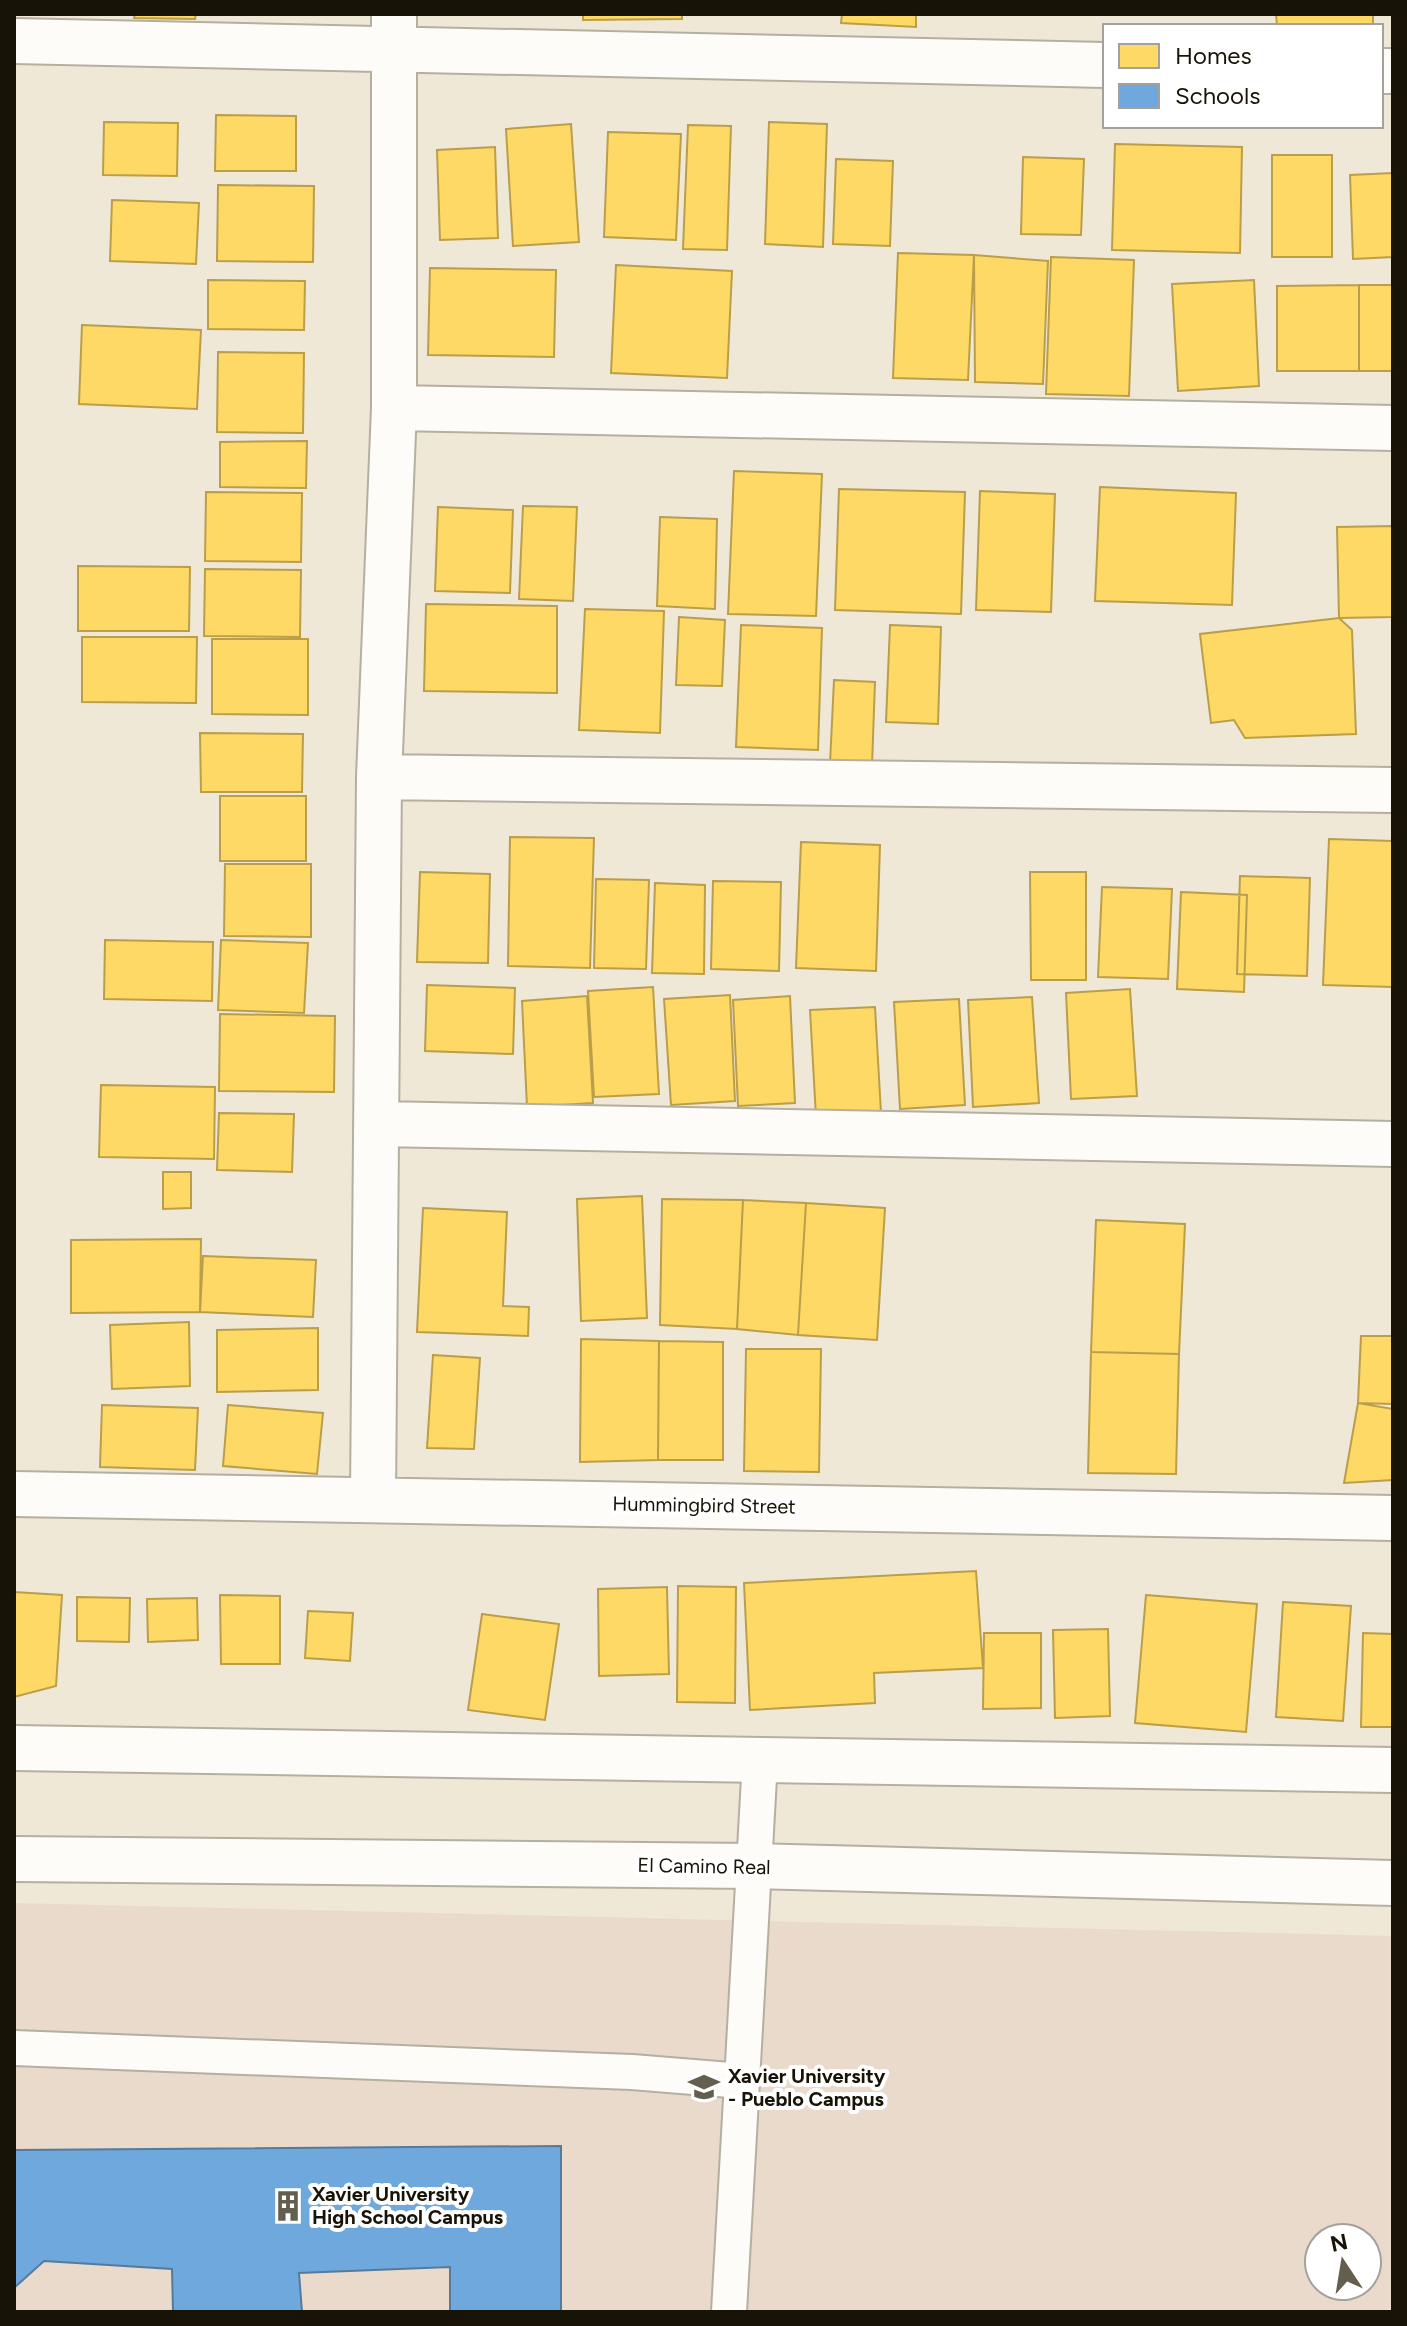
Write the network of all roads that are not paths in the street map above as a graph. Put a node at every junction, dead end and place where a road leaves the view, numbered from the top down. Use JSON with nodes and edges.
{"nodes":[{"id":1,"x":393,"y":31,"type":"edge"},
{"id":2,"x":14,"y":41,"type":"edge"},
{"id":3,"x":1103,"y":65,"type":"edge"},
{"id":4,"x":394,"y":408,"type":"junction"},
{"id":5,"x":1393,"y":428,"type":"edge"},
{"id":6,"x":379,"y":777,"type":"junction"},
{"id":7,"x":1393,"y":790,"type":"edge"},
{"id":8,"x":378,"y":1124,"type":"junction"},
{"id":9,"x":1393,"y":1144,"type":"edge"},
{"id":10,"x":14,"y":1494,"type":"edge"},
{"id":11,"x":373,"y":1499,"type":"junction"},
{"id":12,"x":1393,"y":1518,"type":"edge"},
{"id":13,"x":14,"y":1748,"type":"edge"},
{"id":14,"x":760,"y":1760,"type":"junction"},
{"id":15,"x":1393,"y":1770,"type":"edge"},
{"id":16,"x":14,"y":1859,"type":"edge"},
{"id":17,"x":754,"y":1866,"type":"junction"},
{"id":18,"x":1393,"y":1883,"type":"edge"},
{"id":19,"x":14,"y":2048,"type":"edge"},
{"id":20,"x":742,"y":2081,"type":"junction"},
{"id":21,"x":729,"y":2312,"type":"edge"}],
"edges":[{"from":1,"to":2,"type":"street"},
{"from":1,"to":3,"type":"street"},
{"from":1,"to":4,"type":"street"},
{"from":4,"to":5,"type":"street"},
{"from":4,"to":6,"type":"street"},
{"from":6,"to":7,"type":"street"},
{"from":6,"to":8,"type":"street"},
{"from":8,"to":9,"type":"street"},
{"from":8,"to":11,"type":"street"},
{"from":10,"to":11,"type":"street","name":"Hummingbird Street"},
{"from":11,"to":12,"type":"street","name":"Hummingbird Street"},
{"from":13,"to":14,"type":"street"},
{"from":14,"to":15,"type":"street"},
{"from":14,"to":17,"type":"lane"},
{"from":16,"to":17,"type":"street","name":"El Camino Real"},
{"from":17,"to":18,"type":"street","name":"El Camino Real"},
{"from":17,"to":20,"type":"lane"},
{"from":19,"to":20,"type":"lane"},
{"from":20,"to":21,"type":"lane"}]}
